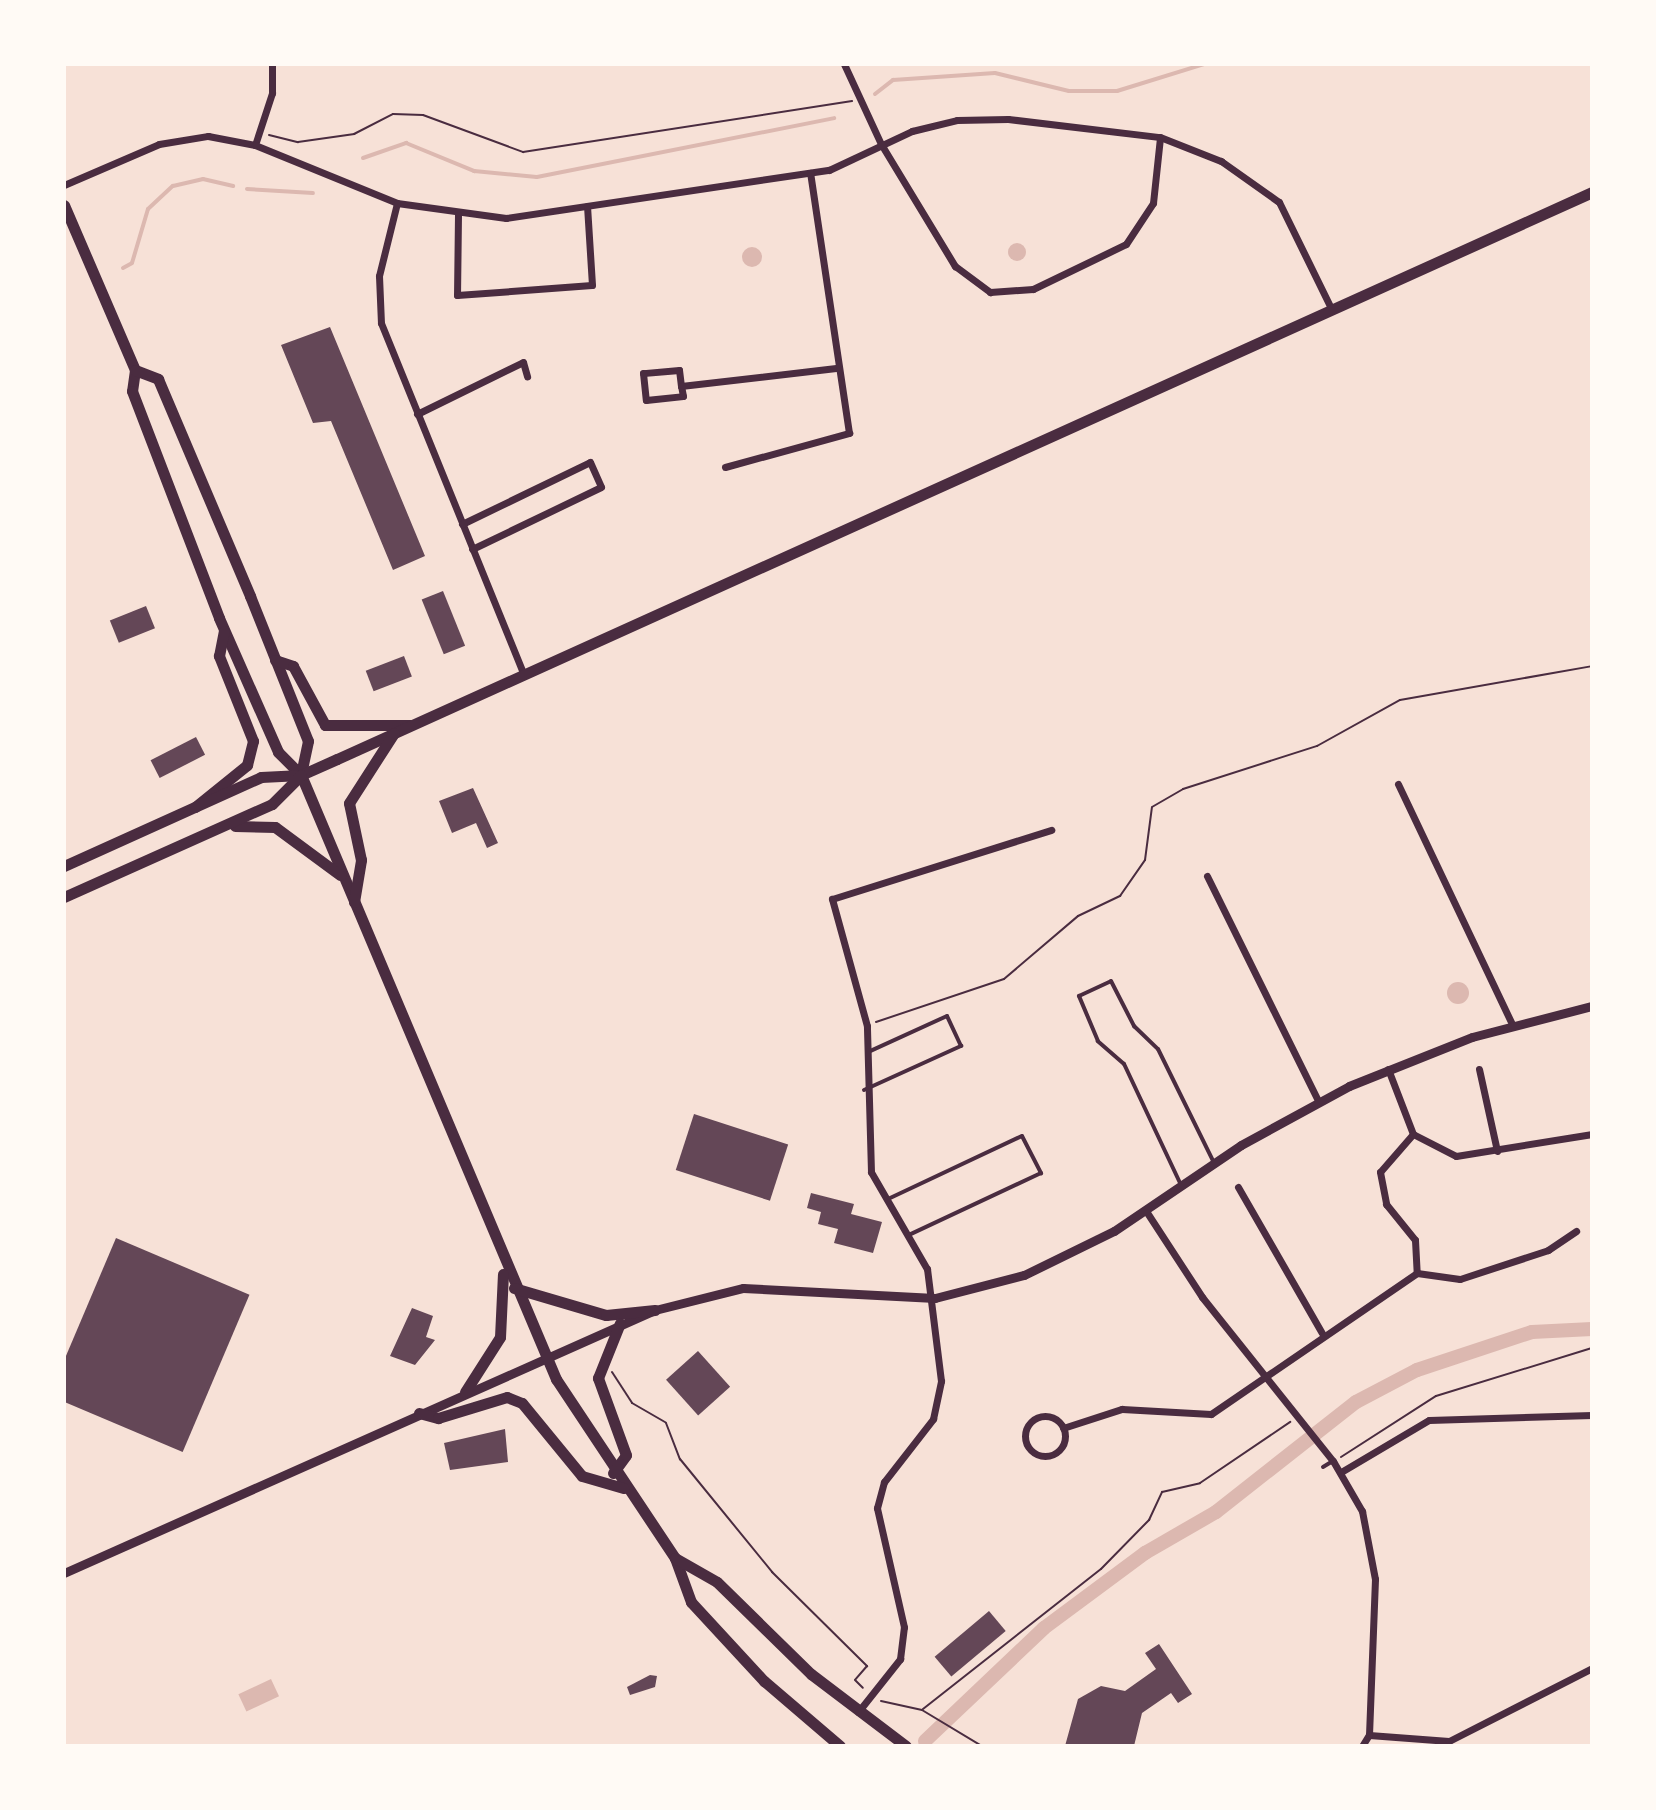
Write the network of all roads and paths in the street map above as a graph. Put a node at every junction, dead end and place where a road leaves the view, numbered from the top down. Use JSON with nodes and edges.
{"nodes":[{"id":1,"x":272,"y":64,"type":"edge"},
{"id":2,"x":844,"y":64,"type":"edge"},
{"id":3,"x":857,"y":99,"type":"junction"},
{"id":4,"x":259,"y":132,"type":"junction"},
{"id":5,"x":1160,"y":137,"type":"junction"},
{"id":6,"x":881,"y":144,"type":"junction"},
{"id":7,"x":255,"y":145,"type":"junction"},
{"id":8,"x":810,"y":173,"type":"junction"},
{"id":9,"x":64,"y":185,"type":"edge"},
{"id":10,"x":1592,"y":192,"type":"edge"},
{"id":11,"x":397,"y":203,"type":"junction"},
{"id":12,"x":64,"y":205,"type":"edge"},
{"id":13,"x":587,"y":206,"type":"junction"},
{"id":14,"x":458,"y":215,"type":"junction"},
{"id":15,"x":1332,"y":310,"type":"junction"},
{"id":16,"x":836,"y":368,"type":"junction"},
{"id":17,"x":135,"y":370,"type":"junction"},
{"id":18,"x":527,"y":376,"type":"dead end"},
{"id":19,"x":681,"y":386,"type":"junction"},
{"id":20,"x":417,"y":414,"type":"junction"},
{"id":21,"x":725,"y":467,"type":"dead end"},
{"id":22,"x":462,"y":524,"type":"junction"},
{"id":23,"x":472,"y":549,"type":"junction"},
{"id":24,"x":224,"y":630,"type":"junction"},
{"id":25,"x":275,"y":660,"type":"junction"},
{"id":26,"x":1592,"y":666,"type":"edge"},
{"id":27,"x":524,"y":675,"type":"junction"},
{"id":28,"x":411,"y":725,"type":"junction"},
{"id":29,"x":394,"y":733,"type":"junction"},
{"id":30,"x":301,"y":775,"type":"junction"},
{"id":31,"x":1398,"y":784,"type":"dead end"},
{"id":32,"x":194,"y":808,"type":"junction"},
{"id":33,"x":219,"y":828,"type":"junction"},
{"id":34,"x":1051,"y":830,"type":"dead end"},
{"id":35,"x":64,"y":866,"type":"edge"},
{"id":36,"x":1207,"y":876,"type":"dead end"},
{"id":37,"x":344,"y":878,"type":"junction"},
{"id":38,"x":64,"y":897,"type":"edge"},
{"id":39,"x":354,"y":903,"type":"junction"},
{"id":40,"x":1592,"y":1006,"type":"edge"},
{"id":41,"x":1512,"y":1024,"type":"junction"},
{"id":42,"x":867,"y":1026,"type":"junction"},
{"id":43,"x":867,"y":1053,"type":"junction"},
{"id":44,"x":1388,"y":1068,"type":"junction"},
{"id":45,"x":1479,"y":1069,"type":"dead end"},
{"id":46,"x":864,"y":1090,"type":"junction"},
{"id":47,"x":1318,"y":1101,"type":"junction"},
{"id":48,"x":1413,"y":1134,"type":"junction"},
{"id":49,"x":1592,"y":1134,"type":"edge"},
{"id":50,"x":1497,"y":1151,"type":"junction"},
{"id":51,"x":1214,"y":1163,"type":"junction"},
{"id":52,"x":1181,"y":1185,"type":"junction"},
{"id":53,"x":1238,"y":1187,"type":"dead end"},
{"id":54,"x":884,"y":1201,"type":"junction"},
{"id":55,"x":1146,"y":1211,"type":"junction"},
{"id":56,"x":1576,"y":1231,"type":"dead end"},
{"id":57,"x":911,"y":1234,"type":"junction"},
{"id":58,"x":502,"y":1262,"type":"junction"},
{"id":59,"x":1417,"y":1273,"type":"junction"},
{"id":60,"x":514,"y":1288,"type":"junction"},
{"id":61,"x":935,"y":1298,"type":"junction"},
{"id":62,"x":655,"y":1310,"type":"junction"},
{"id":63,"x":620,"y":1323,"type":"junction"},
{"id":64,"x":1322,"y":1333,"type":"junction"},
{"id":65,"x":1592,"y":1348,"type":"edge"},
{"id":66,"x":544,"y":1355,"type":"junction"},
{"id":67,"x":609,"y":1368,"type":"dead end"},
{"id":68,"x":1266,"y":1377,"type":"junction"},
{"id":69,"x":465,"y":1392,"type":"junction"},
{"id":70,"x":419,"y":1413,"type":"junction"},
{"id":71,"x":1592,"y":1415,"type":"edge"},
{"id":72,"x":1290,"y":1422,"type":"dead end"},
{"id":73,"x":1063,"y":1428,"type":"junction"},
{"id":74,"x":1333,"y":1461,"type":"junction"},
{"id":75,"x":1323,"y":1467,"type":"dead end"},
{"id":76,"x":1341,"y":1472,"type":"junction"},
{"id":77,"x":613,"y":1473,"type":"junction"},
{"id":78,"x":623,"y":1488,"type":"junction"},
{"id":79,"x":675,"y":1558,"type":"junction"},
{"id":80,"x":64,"y":1573,"type":"edge"},
{"id":81,"x":1592,"y":1668,"type":"edge"},
{"id":82,"x":872,"y":1695,"type":"junction"},
{"id":83,"x":922,"y":1710,"type":"junction"},
{"id":84,"x":858,"y":1712,"type":"junction"},
{"id":85,"x":1369,"y":1735,"type":"junction"},
{"id":86,"x":840,"y":1746,"type":"edge"},
{"id":87,"x":906,"y":1746,"type":"edge"},
{"id":88,"x":982,"y":1746,"type":"edge"},
{"id":89,"x":1362,"y":1746,"type":"edge"}],
"edges":[{"from":1,"to":4,"type":"street"},
{"from":2,"to":3,"type":"street"},
{"from":3,"to":4,"type":"path"},
{"from":3,"to":6,"type":"street"},
{"from":4,"to":7,"type":"street"},
{"from":5,"to":6,"type":"street"},
{"from":5,"to":6,"type":"street"},
{"from":5,"to":15,"type":"street"},
{"from":6,"to":8,"type":"street"},
{"from":7,"to":9,"type":"street"},
{"from":7,"to":11,"type":"street"},
{"from":8,"to":13,"type":"street"},
{"from":8,"to":16,"type":"street"},
{"from":10,"to":15,"type":"main road"},
{"from":11,"to":14,"type":"street"},
{"from":11,"to":20,"type":"street"},
{"from":12,"to":17,"type":"main road"},
{"from":13,"to":14,"type":"street"},
{"from":13,"to":14,"type":"street"},
{"from":15,"to":27,"type":"main road"},
{"from":16,"to":19,"type":"street"},
{"from":16,"to":21,"type":"street"},
{"from":17,"to":24,"type":"main road"},
{"from":17,"to":25,"type":"main road"},
{"from":18,"to":20,"type":"street"},
{"from":19,"to":19,"type":"street"},
{"from":20,"to":22,"type":"street"},
{"from":22,"to":23,"type":"street"},
{"from":22,"to":23,"type":"street"},
{"from":23,"to":27,"type":"street"},
{"from":24,"to":30,"type":"main road"},
{"from":24,"to":32,"type":"main road"},
{"from":25,"to":28,"type":"main road"},
{"from":25,"to":30,"type":"main road"},
{"from":26,"to":42,"type":"path"},
{"from":27,"to":28,"type":"main road"},
{"from":28,"to":29,"type":"main road"},
{"from":29,"to":30,"type":"main road"},
{"from":29,"to":39,"type":"main road"},
{"from":30,"to":32,"type":"main road"},
{"from":30,"to":33,"type":"main road"},
{"from":30,"to":37,"type":"main road"},
{"from":31,"to":41,"type":"street"},
{"from":32,"to":35,"type":"main road"},
{"from":33,"to":37,"type":"main road"},
{"from":33,"to":38,"type":"main road"},
{"from":34,"to":42,"type":"street"},
{"from":36,"to":47,"type":"street"},
{"from":37,"to":39,"type":"main road"},
{"from":39,"to":58,"type":"main road"},
{"from":40,"to":41,"type":"street"},
{"from":41,"to":44,"type":"street"},
{"from":42,"to":43,"type":"street"},
{"from":43,"to":46,"type":"street"},
{"from":43,"to":46,"type":"lane"},
{"from":44,"to":47,"type":"street"},
{"from":44,"to":48,"type":"street"},
{"from":45,"to":50,"type":"street"},
{"from":46,"to":54,"type":"street"},
{"from":47,"to":51,"type":"street"},
{"from":48,"to":50,"type":"street"},
{"from":48,"to":59,"type":"street"},
{"from":49,"to":50,"type":"street"},
{"from":51,"to":52,"type":"street"},
{"from":51,"to":52,"type":"lane"},
{"from":52,"to":55,"type":"street"},
{"from":53,"to":64,"type":"street"},
{"from":54,"to":57,"type":"street"},
{"from":54,"to":57,"type":"lane"},
{"from":55,"to":61,"type":"street"},
{"from":55,"to":68,"type":"street"},
{"from":56,"to":59,"type":"street"},
{"from":57,"to":61,"type":"street"},
{"from":58,"to":60,"type":"main road"},
{"from":58,"to":69,"type":"main road"},
{"from":59,"to":64,"type":"street"},
{"from":60,"to":62,"type":"main road"},
{"from":60,"to":66,"type":"main road"},
{"from":61,"to":62,"type":"street"},
{"from":61,"to":82,"type":"street"},
{"from":62,"to":63,"type":"street"},
{"from":63,"to":66,"type":"street"},
{"from":63,"to":77,"type":"main road"},
{"from":64,"to":68,"type":"street"},
{"from":65,"to":74,"type":"path"},
{"from":66,"to":69,"type":"street"},
{"from":66,"to":77,"type":"main road"},
{"from":67,"to":82,"type":"path"},
{"from":68,"to":73,"type":"street"},
{"from":68,"to":74,"type":"street"},
{"from":69,"to":70,"type":"street"},
{"from":70,"to":78,"type":"main road"},
{"from":70,"to":80,"type":"street"},
{"from":71,"to":76,"type":"street"},
{"from":72,"to":83,"type":"path"},
{"from":73,"to":73,"type":"street"},
{"from":74,"to":75,"type":"lane"},
{"from":74,"to":76,"type":"street"},
{"from":76,"to":85,"type":"street"},
{"from":77,"to":78,"type":"main road"},
{"from":78,"to":79,"type":"main road"},
{"from":79,"to":84,"type":"main road"},
{"from":79,"to":86,"type":"main road"},
{"from":81,"to":85,"type":"street"},
{"from":82,"to":83,"type":"path"},
{"from":82,"to":84,"type":"street"},
{"from":83,"to":88,"type":"path"},
{"from":84,"to":87,"type":"main road"},
{"from":85,"to":89,"type":"street"}]}
